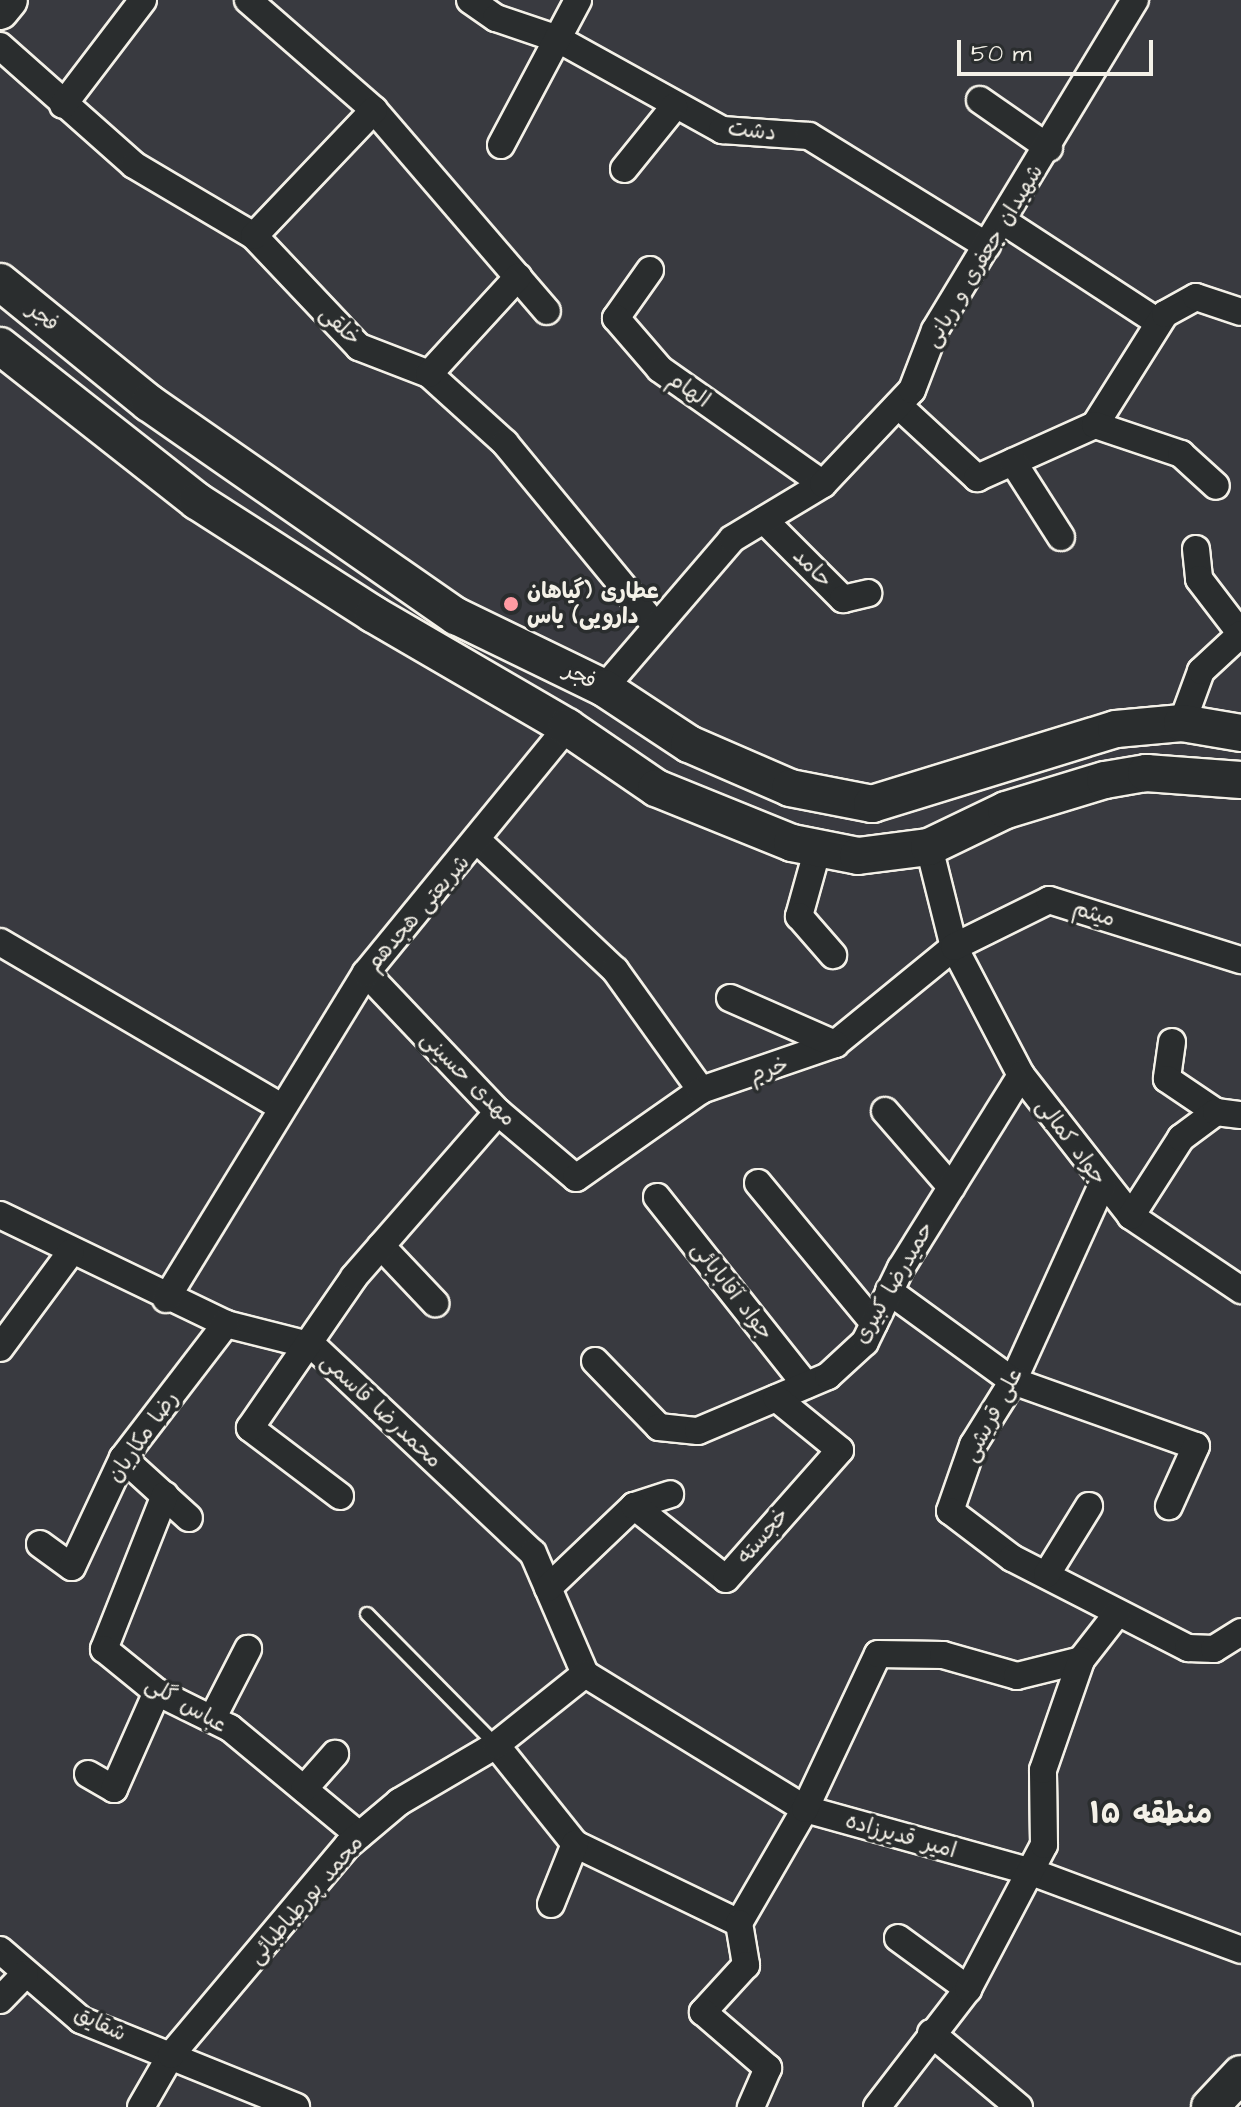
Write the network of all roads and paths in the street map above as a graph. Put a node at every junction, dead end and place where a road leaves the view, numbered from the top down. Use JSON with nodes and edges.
{"nodes":[{"id":1,"x":9,"y":0,"type":"edge"},
{"id":2,"x":143,"y":0,"type":"edge"},
{"id":3,"x":248,"y":0,"type":"edge"},
{"id":4,"x":470,"y":0,"type":"edge"},
{"id":5,"x":578,"y":0,"type":"edge"},
{"id":6,"x":1135,"y":0,"type":"edge"},
{"id":7,"x":0,"y":11,"type":"edge"},
{"id":8,"x":558,"y":39,"type":"junction"},
{"id":9,"x":0,"y":46,"type":"edge"},
{"id":10,"x":980,"y":100,"type":"dead end"},
{"id":11,"x":63,"y":105,"type":"junction"},
{"id":12,"x":674,"y":107,"type":"junction"},
{"id":13,"x":374,"y":110,"type":"junction"},
{"id":14,"x":501,"y":145,"type":"dead end"},
{"id":15,"x":1049,"y":148,"type":"junction"},
{"id":16,"x":624,"y":169,"type":"dead end"},
{"id":17,"x":1003,"y":221,"type":"junction"},
{"id":18,"x":254,"y":236,"type":"junction"},
{"id":19,"x":987,"y":246,"type":"junction"},
{"id":20,"x":650,"y":270,"type":"dead end"},
{"id":21,"x":518,"y":277,"type":"junction"},
{"id":22,"x":0,"y":282,"type":"edge"},
{"id":23,"x":547,"y":311,"type":"dead end"},
{"id":24,"x":1241,"y":312,"type":"edge"},
{"id":25,"x":1158,"y":322,"type":"junction"},
{"id":26,"x":0,"y":346,"type":"edge"},
{"id":27,"x":429,"y":374,"type":"junction"},
{"id":28,"x":898,"y":405,"type":"junction"},
{"id":29,"x":1095,"y":425,"type":"junction"},
{"id":30,"x":1013,"y":462,"type":"junction"},
{"id":31,"x":823,"y":484,"type":"junction"},
{"id":32,"x":1216,"y":486,"type":"dead end"},
{"id":33,"x":764,"y":520,"type":"junction"},
{"id":34,"x":1061,"y":537,"type":"dead end"},
{"id":35,"x":1196,"y":549,"type":"dead end"},
{"id":36,"x":868,"y":593,"type":"dead end"},
{"id":37,"x":656,"y":626,"type":"junction"},
{"id":38,"x":1241,"y":634,"type":"edge"},
{"id":39,"x":604,"y":688,"type":"junction"},
{"id":40,"x":1182,"y":723,"type":"junction"},
{"id":41,"x":567,"y":727,"type":"junction"},
{"id":42,"x":1241,"y":733,"type":"edge"},
{"id":43,"x":1241,"y":780,"type":"edge"},
{"id":44,"x":479,"y":842,"type":"junction"},
{"id":45,"x":929,"y":847,"type":"junction"},
{"id":46,"x":818,"y":848,"type":"junction"},
{"id":47,"x":0,"y":942,"type":"edge"},
{"id":48,"x":954,"y":947,"type":"junction"},
{"id":49,"x":833,"y":955,"type":"dead end"},
{"id":50,"x":1241,"y":960,"type":"edge"},
{"id":51,"x":366,"y":973,"type":"junction"},
{"id":52,"x":730,"y":998,"type":"dead end"},
{"id":53,"x":1172,"y":1042,"type":"dead end"},
{"id":54,"x":835,"y":1044,"type":"junction"},
{"id":55,"x":1021,"y":1075,"type":"junction"},
{"id":56,"x":701,"y":1090,"type":"junction"},
{"id":57,"x":281,"y":1107,"type":"junction"},
{"id":58,"x":885,"y":1111,"type":"dead end"},
{"id":59,"x":498,"y":1112,"type":"junction"},
{"id":60,"x":1228,"y":1113,"type":"edge"},
{"id":61,"x":576,"y":1178,"type":"joint"},
{"id":62,"x":758,"y":1183,"type":"dead end"},
{"id":63,"x":1102,"y":1185,"type":"junction"},
{"id":64,"x":951,"y":1187,"type":"junction"},
{"id":65,"x":657,"y":1197,"type":"dead end"},
{"id":66,"x":0,"y":1215,"type":"edge"},
{"id":67,"x":1131,"y":1216,"type":"junction"},
{"id":68,"x":381,"y":1246,"type":"junction"},
{"id":69,"x":71,"y":1252,"type":"junction"},
{"id":70,"x":1239,"y":1281,"type":"edge"},
{"id":71,"x":889,"y":1291,"type":"junction"},
{"id":72,"x":166,"y":1299,"type":"junction"},
{"id":73,"x":435,"y":1303,"type":"dead end"},
{"id":74,"x":874,"y":1323,"type":"junction"},
{"id":75,"x":226,"y":1324,"type":"junction"},
{"id":76,"x":313,"y":1346,"type":"junction"},
{"id":77,"x":0,"y":1348,"type":"edge"},
{"id":78,"x":595,"y":1361,"type":"dead end"},
{"id":79,"x":1013,"y":1381,"type":"junction"},
{"id":80,"x":806,"y":1385,"type":"junction"},
{"id":81,"x":776,"y":1398,"type":"junction"},
{"id":82,"x":123,"y":1458,"type":"junction"},
{"id":83,"x":670,"y":1494,"type":"dead end"},
{"id":84,"x":165,"y":1495,"type":"junction"},
{"id":85,"x":340,"y":1496,"type":"dead end"},
{"id":86,"x":634,"y":1506,"type":"junction"},
{"id":87,"x":1089,"y":1506,"type":"dead end"},
{"id":88,"x":1169,"y":1506,"type":"dead end"},
{"id":89,"x":189,"y":1518,"type":"dead end"},
{"id":90,"x":40,"y":1544,"type":"dead end"},
{"id":91,"x":1047,"y":1574,"type":"junction"},
{"id":92,"x":548,"y":1588,"type":"junction"},
{"id":93,"x":367,"y":1614,"type":"dead end"},
{"id":94,"x":1117,"y":1614,"type":"junction"},
{"id":95,"x":1241,"y":1632,"type":"edge"},
{"id":96,"x":248,"y":1649,"type":"dead end"},
{"id":97,"x":1081,"y":1660,"type":"junction"},
{"id":98,"x":585,"y":1674,"type":"junction"},
{"id":99,"x":157,"y":1692,"type":"junction"},
{"id":100,"x":212,"y":1719,"type":"junction"},
{"id":101,"x":496,"y":1745,"type":"junction"},
{"id":102,"x":335,"y":1754,"type":"dead end"},
{"id":103,"x":88,"y":1774,"type":"dead end"},
{"id":104,"x":304,"y":1789,"type":"junction"},
{"id":105,"x":805,"y":1809,"type":"junction"},
{"id":106,"x":359,"y":1835,"type":"junction"},
{"id":107,"x":575,"y":1844,"type":"junction"},
{"id":108,"x":1029,"y":1871,"type":"junction"},
{"id":109,"x":551,"y":1904,"type":"dead end"},
{"id":110,"x":739,"y":1923,"type":"junction"},
{"id":111,"x":898,"y":1938,"type":"dead end"},
{"id":112,"x":0,"y":1950,"type":"edge"},
{"id":113,"x":1241,"y":1950,"type":"edge"},
{"id":114,"x":25,"y":1974,"type":"junction"},
{"id":115,"x":968,"y":1989,"type":"junction"},
{"id":116,"x":0,"y":2000,"type":"edge"},
{"id":117,"x":931,"y":2033,"type":"junction"},
{"id":118,"x":171,"y":2055,"type":"junction"},
{"id":119,"x":1241,"y":2074,"type":"edge"},
{"id":120,"x":1216,"y":2105,"type":"edge"},
{"id":121,"x":141,"y":2107,"type":"edge"},
{"id":122,"x":296,"y":2107,"type":"edge"},
{"id":123,"x":751,"y":2107,"type":"edge"},
{"id":124,"x":877,"y":2107,"type":"edge"},
{"id":125,"x":1019,"y":2107,"type":"edge"}],
"edges":[{"from":1,"to":7,"type":"main road"},
{"from":2,"to":11,"type":"street"},
{"from":3,"to":13,"type":"street"},
{"from":4,"to":8,"type":"street","name":"دشت"},
{"from":5,"to":8,"type":"street"},
{"from":6,"to":15,"type":"street","name":"شهیدان جعفری و ربانی"},
{"from":8,"to":12,"type":"street","name":"دشت"},
{"from":8,"to":14,"type":"street"},
{"from":9,"to":11,"type":"street","name":"خلقی"},
{"from":10,"to":15,"type":"street"},
{"from":11,"to":18,"type":"street","name":"خلقی"},
{"from":12,"to":16,"type":"street"},
{"from":12,"to":19,"type":"street","name":"دشت"},
{"from":13,"to":18,"type":"street"},
{"from":13,"to":21,"type":"street"},
{"from":15,"to":17,"type":"street","name":"شهیدان جعفری و ربانی"},
{"from":17,"to":19,"type":"street","name":"شهیدان جعفری و ربانی"},
{"from":17,"to":25,"type":"street"},
{"from":18,"to":27,"type":"street","name":"خلقی"},
{"from":19,"to":28,"type":"street","name":"شهیدان جعفری و ربانی"},
{"from":20,"to":31,"type":"street","name":"الهام"},
{"from":21,"to":23,"type":"street"},
{"from":21,"to":27,"type":"street"},
{"from":22,"to":39,"type":"main road","name":"فجر"},
{"from":24,"to":25,"type":"street"},
{"from":25,"to":29,"type":"street"},
{"from":26,"to":41,"type":"main road"},
{"from":27,"to":37,"type":"street","name":"خلقی"},
{"from":28,"to":30,"type":"street"},
{"from":28,"to":31,"type":"street","name":"شهیدان جعفری و ربانی"},
{"from":29,"to":30,"type":"street"},
{"from":29,"to":32,"type":"street"},
{"from":30,"to":34,"type":"street"},
{"from":31,"to":33,"type":"street","name":"شهیدان جعفری و ربانی"},
{"from":33,"to":36,"type":"street","name":"حامد"},
{"from":33,"to":37,"type":"street","name":"شهیدان جعفری و ربانی"},
{"from":35,"to":38,"type":"street"},
{"from":37,"to":39,"type":"street","name":"شهیدان جعفری و ربانی"},
{"from":38,"to":40,"type":"street"},
{"from":39,"to":40,"type":"main road","name":"فجر"},
{"from":39,"to":41,"type":"main road"},
{"from":40,"to":42,"type":"main road","name":"فجر"},
{"from":41,"to":44,"type":"street","name":"شریعتی هجدهم"},
{"from":41,"to":46,"type":"main road"},
{"from":43,"to":45,"type":"main road"},
{"from":44,"to":51,"type":"street","name":"شریعتی هجدهم"},
{"from":44,"to":56,"type":"street"},
{"from":45,"to":46,"type":"main road"},
{"from":45,"to":48,"type":"street","name":"جواد کمالی"},
{"from":46,"to":49,"type":"street"},
{"from":47,"to":57,"type":"street"},
{"from":48,"to":50,"type":"street","name":"میثم"},
{"from":48,"to":54,"type":"street","name":"خرم"},
{"from":48,"to":55,"type":"street","name":"جواد کمالی"},
{"from":51,"to":57,"type":"street","name":"شریعتی هجدهم"},
{"from":51,"to":59,"type":"street","name":"مهدی حسینی"},
{"from":52,"to":54,"type":"street"},
{"from":53,"to":60,"type":"street"},
{"from":54,"to":56,"type":"street","name":"خرم"},
{"from":55,"to":63,"type":"street","name":"جواد کمالی"},
{"from":55,"to":64,"type":"street","name":"حمیدرضا کبیری"},
{"from":56,"to":61,"type":"street","name":"خرم"},
{"from":57,"to":72,"type":"street","name":"شریعتی هجدهم"},
{"from":58,"to":64,"type":"street"},
{"from":59,"to":61,"type":"street","name":"مهدی حسینی"},
{"from":59,"to":68,"type":"street"},
{"from":60,"to":67,"type":"street"},
{"from":62,"to":74,"type":"street"},
{"from":63,"to":67,"type":"street","name":"جواد کمالی"},
{"from":63,"to":79,"type":"street","name":"علی قریشی"},
{"from":64,"to":71,"type":"street","name":"حمیدرضا کبیری"},
{"from":65,"to":80,"type":"street","name":"جواد آقابابائی"},
{"from":66,"to":69,"type":"street","name":"محمدرضا قاسمی"},
{"from":67,"to":70,"type":"street","name":"جواد کمالی"},
{"from":68,"to":73,"type":"street"},
{"from":68,"to":76,"type":"street"},
{"from":69,"to":72,"type":"street","name":"محمدرضا قاسمی"},
{"from":69,"to":77,"type":"street"},
{"from":71,"to":74,"type":"street","name":"حمیدرضا کبیری"},
{"from":71,"to":79,"type":"street"},
{"from":72,"to":75,"type":"street","name":"محمدرضا قاسمی"},
{"from":74,"to":80,"type":"street","name":"حمیدرضا کبیری"},
{"from":75,"to":76,"type":"street","name":"محمدرضا قاسمی"},
{"from":75,"to":82,"type":"street","name":"رضا مکاریان"},
{"from":76,"to":85,"type":"street"},
{"from":76,"to":92,"type":"street","name":"محمدرضا قاسمی"},
{"from":78,"to":81,"type":"street","name":"حمیدرضا کبیری"},
{"from":79,"to":88,"type":"street"},
{"from":79,"to":91,"type":"street","name":"علی قریشی"},
{"from":80,"to":81,"type":"street","name":"حمیدرضا کبیری"},
{"from":81,"to":86,"type":"street","name":"خجسته"},
{"from":82,"to":84,"type":"street"},
{"from":82,"to":90,"type":"street","name":"رضا مکاریان"},
{"from":83,"to":86,"type":"street"},
{"from":84,"to":89,"type":"street"},
{"from":84,"to":99,"type":"street","name":"عباس گلی"},
{"from":86,"to":92,"type":"street"},
{"from":87,"to":91,"type":"street"},
{"from":91,"to":94,"type":"street","name":"علی قریشی"},
{"from":92,"to":98,"type":"street","name":"محمدرضا قاسمی"},
{"from":93,"to":101,"type":"lane"},
{"from":94,"to":95,"type":"street","name":"علی قریشی"},
{"from":94,"to":97,"type":"street"},
{"from":96,"to":100,"type":"street"},
{"from":97,"to":105,"type":"street"},
{"from":97,"to":108,"type":"street"},
{"from":98,"to":101,"type":"street","name":"محمد پورطباطبائی"},
{"from":98,"to":105,"type":"street","name":"امیر قدیرزاده"},
{"from":99,"to":100,"type":"street","name":"عباس گلی"},
{"from":99,"to":103,"type":"street"},
{"from":100,"to":104,"type":"street","name":"عباس گلی"},
{"from":101,"to":106,"type":"street","name":"محمد پورطباطبائی"},
{"from":101,"to":107,"type":"street"},
{"from":102,"to":104,"type":"street"},
{"from":104,"to":106,"type":"street","name":"عباس گلی"},
{"from":105,"to":108,"type":"street","name":"امیر قدیرزاده"},
{"from":105,"to":110,"type":"street"},
{"from":106,"to":118,"type":"street","name":"محمد پورطباطبائی"},
{"from":107,"to":109,"type":"street"},
{"from":107,"to":110,"type":"street"},
{"from":108,"to":113,"type":"street","name":"امیر قدیرزاده"},
{"from":108,"to":115,"type":"street"},
{"from":110,"to":123,"type":"street"},
{"from":111,"to":115,"type":"street"},
{"from":112,"to":114,"type":"street","name":"شقایق"},
{"from":114,"to":116,"type":"street"},
{"from":114,"to":118,"type":"street","name":"شقایق"},
{"from":115,"to":117,"type":"street"},
{"from":117,"to":124,"type":"street"},
{"from":117,"to":125,"type":"street"},
{"from":118,"to":121,"type":"street","name":"محمد پورطباطبائی"},
{"from":118,"to":122,"type":"street","name":"شقایق"},
{"from":119,"to":120,"type":"main road"}]}
